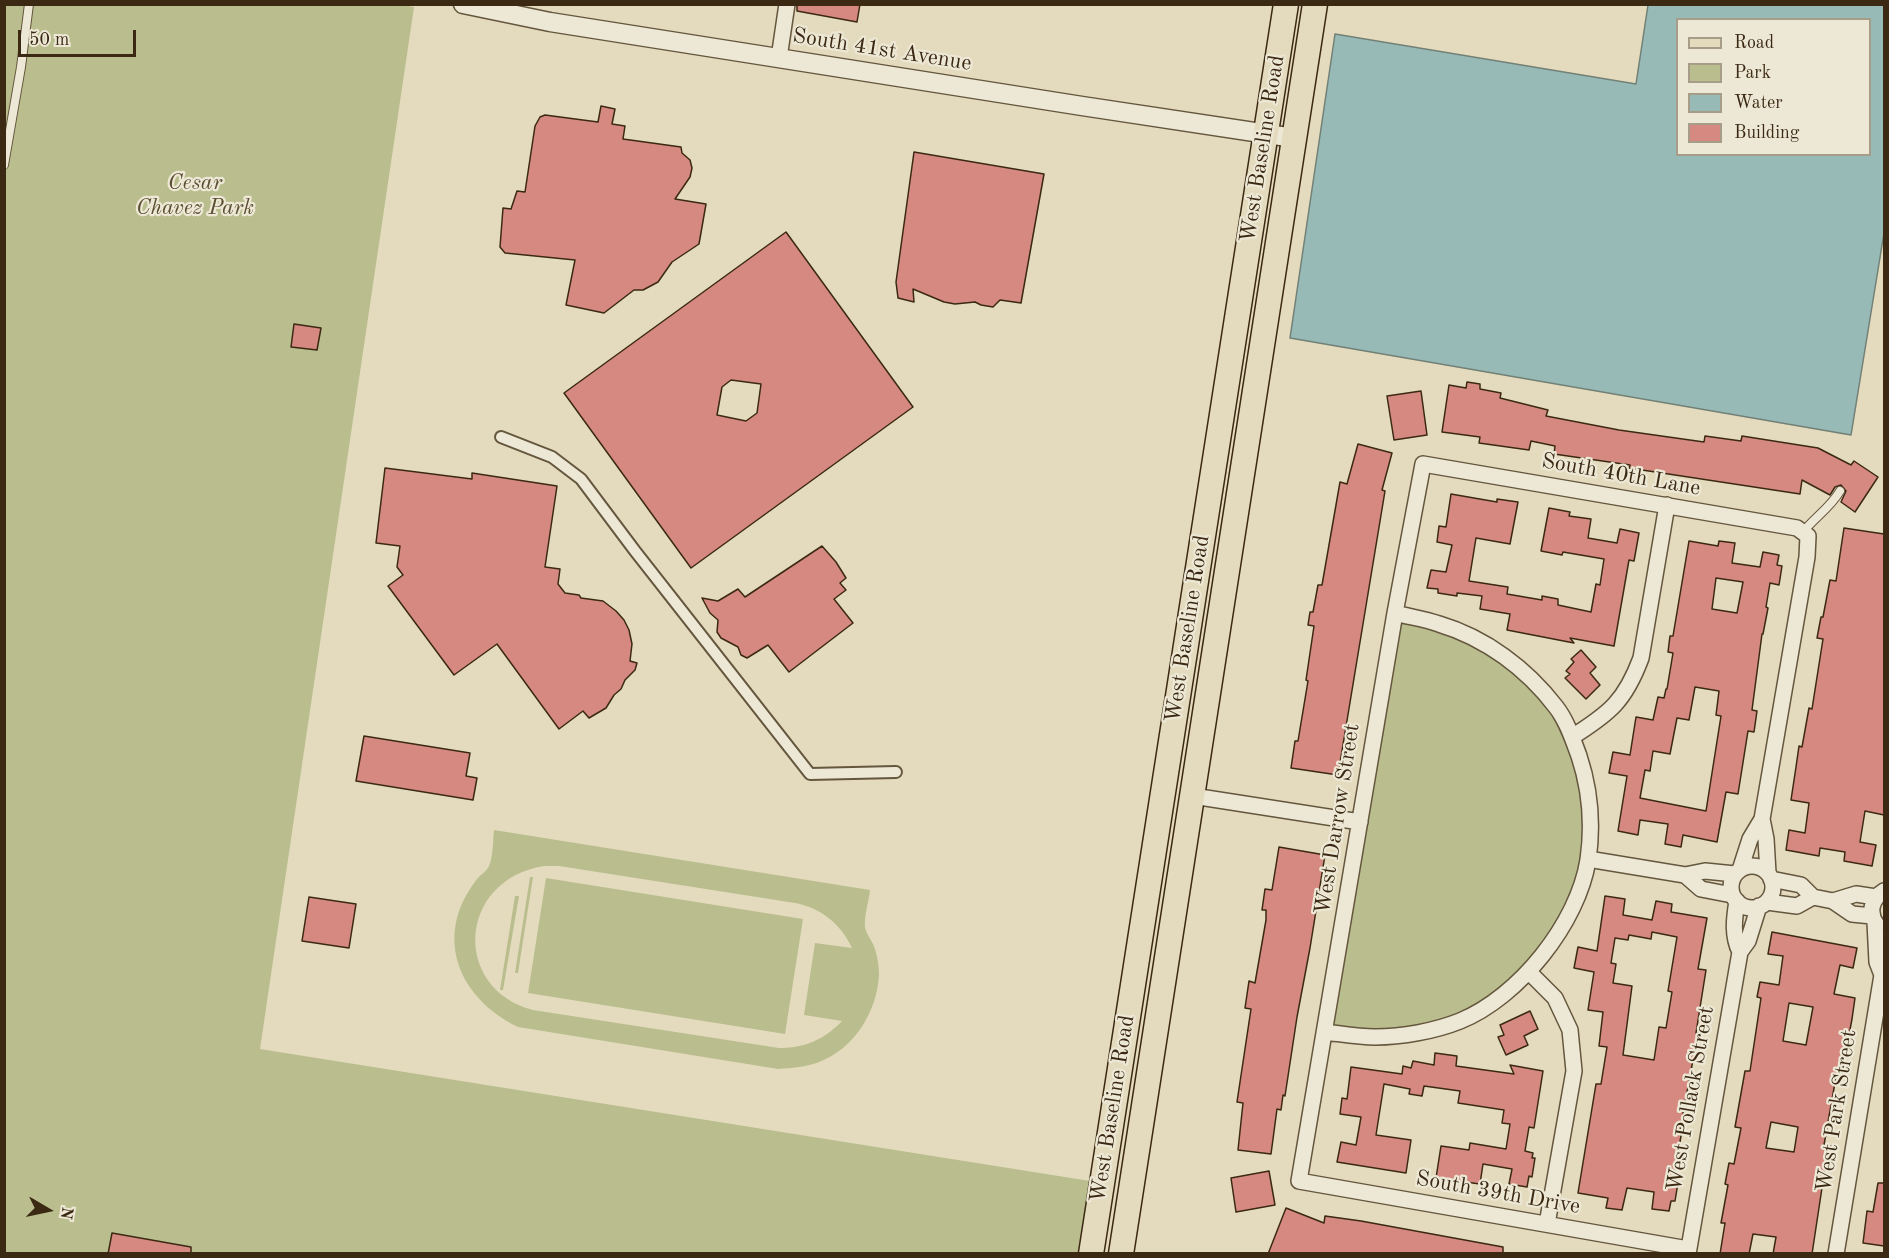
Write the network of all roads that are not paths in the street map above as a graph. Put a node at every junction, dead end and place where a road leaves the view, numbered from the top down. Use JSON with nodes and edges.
{"nodes":[{"id":1,"x":29,"y":4,"type":"edge"},
{"id":2,"x":463,"y":4,"type":"edge"},
{"id":3,"x":787,"y":4,"type":"edge"},
{"id":4,"x":1286,"y":4,"type":"edge"},
{"id":5,"x":1315,"y":4,"type":"edge"},
{"id":6,"x":779,"y":58,"type":"junction"},
{"id":7,"x":1266,"y":134,"type":"junction"},
{"id":8,"x":1294,"y":138,"type":"junction"},
{"id":9,"x":4,"y":165,"type":"edge"},
{"id":10,"x":501,"y":436,"type":"dead end"},
{"id":11,"x":1423,"y":464,"type":"joint"},
{"id":12,"x":1840,"y":491,"type":"dead end"},
{"id":13,"x":1667,"y":505,"type":"junction"},
{"id":14,"x":1806,"y":534,"type":"junction"},
{"id":15,"x":1395,"y":613,"type":"junction"},
{"id":16,"x":1572,"y":737,"type":"junction"},
{"id":17,"x":896,"y":772,"type":"dead end"},
{"id":18,"x":1193,"y":796,"type":"junction"},
{"id":19,"x":1762,"y":819,"type":"junction"},
{"id":20,"x":1360,"y":822,"type":"junction"},
{"id":21,"x":1588,"y":859,"type":"junction"},
{"id":22,"x":1737,"y":872,"type":"junction"},
{"id":23,"x":1685,"y":875,"type":"junction"},
{"id":24,"x":1769,"y":876,"type":"junction"},
{"id":25,"x":1882,"y":892,"type":"edge"},
{"id":26,"x":1813,"y":897,"type":"junction"},
{"id":27,"x":1735,"y":898,"type":"junction"},
{"id":28,"x":1833,"y":901,"type":"junction"},
{"id":29,"x":1763,"y":904,"type":"junction"},
{"id":30,"x":1877,"y":923,"type":"edge"},
{"id":31,"x":1740,"y":952,"type":"junction"},
{"id":32,"x":1529,"y":972,"type":"junction"},
{"id":33,"x":1883,"y":974,"type":"edge"},
{"id":34,"x":1325,"y":1032,"type":"junction"},
{"id":35,"x":1299,"y":1181,"type":"joint"},
{"id":36,"x":1547,"y":1224,"type":"junction"},
{"id":37,"x":1688,"y":1251,"type":"edge"},
{"id":38,"x":1091,"y":1254,"type":"edge"},
{"id":39,"x":1121,"y":1254,"type":"edge"},
{"id":40,"x":1836,"y":1254,"type":"edge"}],
"edges":[{"from":1,"to":9,"type":"lane"},
{"from":2,"to":6,"type":"street","name":"South 41st Avenue"},
{"from":3,"to":6,"type":"street"},
{"from":4,"to":7,"type":"main road","name":"West Baseline Road"},
{"from":5,"to":8,"type":"main road","name":"West Baseline Road"},
{"from":6,"to":7,"type":"street","name":"South 41st Avenue"},
{"from":7,"to":8,"type":"street","name":"South 41st Avenue"},
{"from":7,"to":38,"type":"main road","name":"West Baseline Road"},
{"from":8,"to":18,"type":"main road","name":"West Baseline Road"},
{"from":10,"to":17,"type":"street"},
{"from":11,"to":13,"type":"street","name":"South 40th Lane"},
{"from":11,"to":15,"type":"street","name":"West Darrow Street"},
{"from":12,"to":14,"type":"lane"},
{"from":13,"to":14,"type":"street","name":"South 40th Lane"},
{"from":13,"to":16,"type":"street"},
{"from":14,"to":19,"type":"street"},
{"from":15,"to":16,"type":"street"},
{"from":15,"to":20,"type":"street","name":"West Darrow Street"},
{"from":16,"to":21,"type":"street"},
{"from":18,"to":20,"type":"street"},
{"from":18,"to":39,"type":"main road","name":"West Baseline Road"},
{"from":19,"to":22,"type":"street"},
{"from":19,"to":24,"type":"street"},
{"from":20,"to":34,"type":"street","name":"West Darrow Street"},
{"from":21,"to":23,"type":"street"},
{"from":21,"to":32,"type":"street"},
{"from":22,"to":23,"type":"street"},
{"from":22,"to":24,"type":"street"},
{"from":22,"to":27,"type":"street"},
{"from":23,"to":27,"type":"street"},
{"from":24,"to":26,"type":"street"},
{"from":24,"to":29,"type":"street"},
{"from":25,"to":28,"type":"street"},
{"from":25,"to":30,"type":"street","name":"West Park Street"},
{"from":26,"to":28,"type":"street"},
{"from":26,"to":29,"type":"street"},
{"from":27,"to":29,"type":"street"},
{"from":27,"to":31,"type":"street","name":"West Pollack Street"},
{"from":28,"to":30,"type":"street"},
{"from":29,"to":31,"type":"street","name":"West Pollack Street"},
{"from":30,"to":33,"type":"street","name":"West Park Street"},
{"from":31,"to":37,"type":"street","name":"West Pollack Street"},
{"from":32,"to":34,"type":"street"},
{"from":32,"to":36,"type":"street"},
{"from":33,"to":40,"type":"street","name":"West Park Street"},
{"from":34,"to":35,"type":"street","name":"West Darrow Street"},
{"from":35,"to":36,"type":"street","name":"South 39th Drive"},
{"from":36,"to":37,"type":"street","name":"South 39th Drive"}]}
